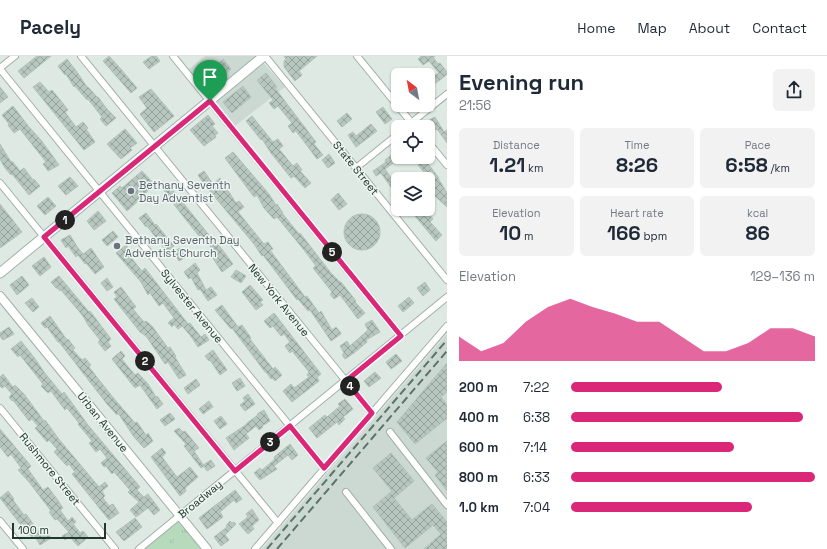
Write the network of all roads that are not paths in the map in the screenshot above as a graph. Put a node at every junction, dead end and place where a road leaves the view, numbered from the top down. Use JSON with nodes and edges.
{"nodes":[{"id":1,"x":15,"y":56,"type":"edge"},
{"id":2,"x":81,"y":56,"type":"edge"},
{"id":3,"x":173,"y":56,"type":"edge"},
{"id":4,"x":264,"y":56,"type":"edge"},
{"id":5,"x":357,"y":56,"type":"edge"},
{"id":6,"x":0,"y":69,"type":"edge"},
{"id":7,"x":447,"y":94,"type":"edge"},
{"id":8,"x":210,"y":101,"type":"junction"},
{"id":9,"x":406,"y":120,"type":"edge"},
{"id":10,"x":418,"y":120,"type":"edge"},
{"id":11,"x":391,"y":140,"type":"edge"},
{"id":12,"x":155,"y":146,"type":"junction"},
{"id":13,"x":435,"y":150,"type":"edge"},
{"id":14,"x":447,"y":165,"type":"edge"},
{"id":15,"x":356,"y":168,"type":"junction"},
{"id":16,"x":0,"y":183,"type":"edge"},
{"id":17,"x":99,"y":192,"type":"junction"},
{"id":18,"x":44,"y":237,"type":"junction"},
{"id":19,"x":0,"y":273,"type":"edge"},
{"id":20,"x":447,"y":280,"type":"edge"},
{"id":21,"x":0,"y":296,"type":"edge"},
{"id":22,"x":447,"y":297,"type":"edge"},
{"id":23,"x":447,"y":326,"type":"edge"},
{"id":24,"x":401,"y":336,"type":"junction"},
{"id":25,"x":346,"y":381,"type":"junction"},
{"id":26,"x":0,"y":408,"type":"edge"},
{"id":27,"x":372,"y":413,"type":"junction"},
{"id":28,"x":290,"y":426,"type":"junction"},
{"id":29,"x":390,"y":432,"type":"dead end"},
{"id":30,"x":324,"y":468,"type":"junction"},
{"id":31,"x":235,"y":471,"type":"junction"},
{"id":32,"x":346,"y":492,"type":"dead end"},
{"id":33,"x":447,"y":505,"type":"edge"},
{"id":34,"x":180,"y":516,"type":"junction"},
{"id":35,"x":0,"y":521,"type":"edge"},
{"id":36,"x":278,"y":523,"type":"junction"},
{"id":37,"x":22,"y":549,"type":"edge"},
{"id":38,"x":115,"y":549,"type":"edge"},
{"id":39,"x":139,"y":549,"type":"edge"},
{"id":40,"x":207,"y":549,"type":"edge"},
{"id":41,"x":255,"y":549,"type":"edge"},
{"id":42,"x":391,"y":549,"type":"edge"}],
"edges":[{"from":1,"to":6,"type":"street"},
{"from":2,"to":12,"type":"street","name":"New York Avenue"},
{"from":3,"to":8,"type":"street"},
{"from":4,"to":8,"type":"main road"},
{"from":4,"to":15,"type":"street","name":"State Street"},
{"from":5,"to":9,"type":"street"},
{"from":6,"to":17,"type":"street","name":"Sylvester Avenue"},
{"from":7,"to":10,"type":"street"},
{"from":8,"to":12,"type":"main road"},
{"from":8,"to":24,"type":"street"},
{"from":11,"to":15,"type":"street"},
{"from":12,"to":17,"type":"main road"},
{"from":12,"to":25,"type":"street","name":"New York Avenue"},
{"from":13,"to":14,"type":"street"},
{"from":15,"to":20,"type":"street","name":"State Street"},
{"from":16,"to":18,"type":"street"},
{"from":17,"to":18,"type":"main road"},
{"from":17,"to":28,"type":"street","name":"Sylvester Avenue"},
{"from":18,"to":19,"type":"main road"},
{"from":18,"to":31,"type":"street"},
{"from":21,"to":34,"type":"street","name":"Urban Avenue"},
{"from":22,"to":24,"type":"street","name":"Broadway"},
{"from":23,"to":27,"type":"street"},
{"from":24,"to":25,"type":"street","name":"Broadway"},
{"from":25,"to":27,"type":"street","name":"New York Avenue"},
{"from":25,"to":28,"type":"street","name":"Broadway"},
{"from":26,"to":38,"type":"street","name":"Rushmore Street"},
{"from":27,"to":30,"type":"street"},
{"from":28,"to":30,"type":"street","name":"Sylvester Avenue"},
{"from":28,"to":31,"type":"street","name":"Broadway"},
{"from":29,"to":33,"type":"street"},
{"from":30,"to":36,"type":"street"},
{"from":31,"to":34,"type":"street","name":"Broadway"},
{"from":31,"to":36,"type":"street"},
{"from":32,"to":42,"type":"street"},
{"from":34,"to":39,"type":"street","name":"Broadway"},
{"from":34,"to":40,"type":"street","name":"Urban Avenue"},
{"from":35,"to":37,"type":"street"},
{"from":36,"to":41,"type":"street"}]}
